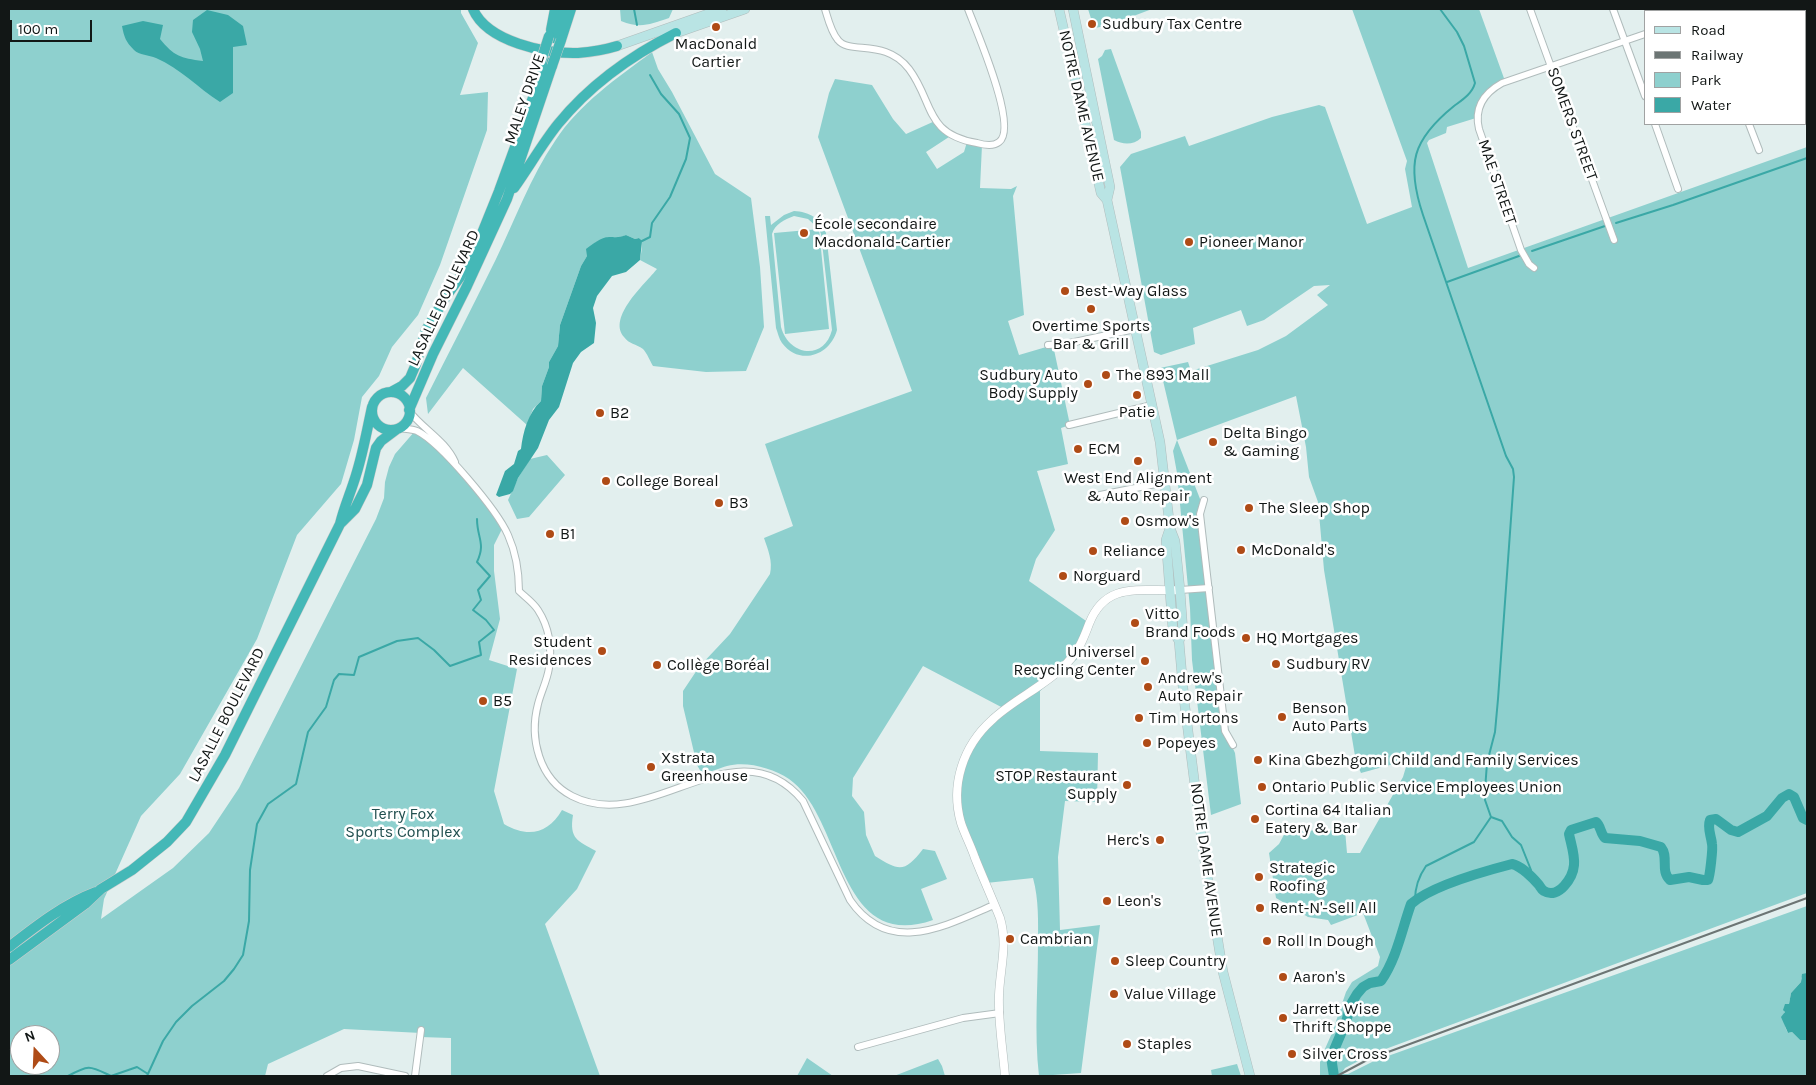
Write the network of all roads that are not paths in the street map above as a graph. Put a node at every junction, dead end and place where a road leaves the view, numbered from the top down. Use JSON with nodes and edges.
{"nodes":[{"id":1,"x":473,"y":9,"type":"edge"},
{"id":2,"x":556,"y":9,"type":"edge"},
{"id":3,"x":564,"y":9,"type":"edge"},
{"id":4,"x":571,"y":9,"type":"edge"},
{"id":5,"x":722,"y":9,"type":"edge"},
{"id":6,"x":745,"y":9,"type":"edge"},
{"id":7,"x":825,"y":9,"type":"edge"},
{"id":8,"x":968,"y":9,"type":"edge"},
{"id":9,"x":1059,"y":9,"type":"edge"},
{"id":10,"x":1073,"y":9,"type":"edge"},
{"id":11,"x":1530,"y":9,"type":"edge"},
{"id":12,"x":1613,"y":9,"type":"edge"},
{"id":13,"x":1719,"y":9,"type":"edge"},
{"id":14,"x":1710,"y":10,"type":"edge"},
{"id":15,"x":676,"y":34,"type":"joint"},
{"id":16,"x":1644,"y":34,"type":"edge"},
{"id":17,"x":555,"y":38,"type":"junction"},
{"id":18,"x":1625,"y":41,"type":"junction"},
{"id":19,"x":617,"y":46,"type":"joint"},
{"id":20,"x":547,"y":63,"type":"junction"},
{"id":21,"x":1550,"y":66,"type":"junction"},
{"id":22,"x":1644,"y":93,"type":"edge"},
{"id":23,"x":1655,"y":125,"type":"edge"},
{"id":24,"x":1749,"y":125,"type":"edge"},
{"id":25,"x":1759,"y":150,"type":"dead end"},
{"id":26,"x":1678,"y":189,"type":"dead end"},
{"id":27,"x":500,"y":191,"type":"joint"},
{"id":28,"x":507,"y":199,"type":"junction"},
{"id":29,"x":1107,"y":200,"type":"junction"},
{"id":30,"x":1614,"y":240,"type":"dead end"},
{"id":31,"x":1534,"y":268,"type":"dead end"},
{"id":32,"x":1135,"y":329,"type":"junction"},
{"id":33,"x":1048,"y":345,"type":"dead end"},
{"id":34,"x":391,"y":392,"type":"junction"},
{"id":35,"x":1152,"y":406,"type":"junction"},
{"id":36,"x":372,"y":407,"type":"junction"},
{"id":37,"x":410,"y":411,"type":"junction"},
{"id":38,"x":1070,"y":424,"type":"dead end"},
{"id":39,"x":397,"y":428,"type":"junction"},
{"id":40,"x":457,"y":465,"type":"junction"},
{"id":41,"x":1166,"y":482,"type":"junction"},
{"id":42,"x":1100,"y":495,"type":"dead end"},
{"id":43,"x":1204,"y":500,"type":"dead end"},
{"id":44,"x":340,"y":524,"type":"junction"},
{"id":45,"x":1170,"y":528,"type":"junction"},
{"id":46,"x":1209,"y":588,"type":"junction"},
{"id":47,"x":1180,"y":590,"type":"junction"},
{"id":48,"x":1170,"y":591,"type":"junction"},
{"id":49,"x":1179,"y":641,"type":"junction"},
{"id":50,"x":1233,"y":745,"type":"dead end"},
{"id":51,"x":101,"y":889,"type":"junction"},
{"id":52,"x":994,"y":905,"type":"junction"},
{"id":53,"x":9,"y":947,"type":"edge"},
{"id":54,"x":9,"y":960,"type":"edge"},
{"id":55,"x":1000,"y":1013,"type":"junction"},
{"id":56,"x":421,"y":1030,"type":"dead end"},
{"id":57,"x":858,"y":1047,"type":"dead end"},
{"id":58,"x":327,"y":1076,"type":"edge"},
{"id":59,"x":405,"y":1076,"type":"edge"},
{"id":60,"x":415,"y":1076,"type":"edge"},
{"id":61,"x":1005,"y":1076,"type":"edge"},
{"id":62,"x":1250,"y":1076,"type":"edge"}],
"edges":[{"from":1,"to":19,"type":"highway"},
{"from":2,"to":17,"type":"highway"},
{"from":3,"to":17,"type":"highway","name":"MALEY DRIVE"},
{"from":4,"to":17,"type":"highway","name":"MALEY DRIVE"},
{"from":5,"to":19,"type":"main road"},
{"from":6,"to":15,"type":"main road"},
{"from":7,"to":8,"type":"street"},
{"from":9,"to":29,"type":"main road","name":"NOTRE DAME AVENUE"},
{"from":10,"to":29,"type":"main road","name":"NOTRE DAME AVENUE"},
{"from":11,"to":21,"type":"street","name":"SOMERS STREET"},
{"from":12,"to":18,"type":"street"},
{"from":13,"to":14,"type":"street"},
{"from":15,"to":28,"type":"highway"},
{"from":16,"to":18,"type":"street"},
{"from":17,"to":20,"type":"highway","name":"MALEY DRIVE","bridge":true},
{"from":18,"to":21,"type":"street"},
{"from":18,"to":22,"type":"street"},
{"from":20,"to":27,"type":"highway","name":"MALEY DRIVE"},
{"from":20,"to":28,"type":"highway","name":"MALEY DRIVE"},
{"from":21,"to":30,"type":"street","name":"SOMERS STREET"},
{"from":21,"to":31,"type":"street","name":"MAE STREET"},
{"from":23,"to":26,"type":"street"},
{"from":24,"to":25,"type":"street"},
{"from":27,"to":34,"type":"highway","name":"LASALLE BOULEVARD"},
{"from":28,"to":37,"type":"highway","name":"LASALLE BOULEVARD"},
{"from":29,"to":32,"type":"main road","name":"NOTRE DAME AVENUE"},
{"from":32,"to":33,"type":"street"},
{"from":32,"to":35,"type":"main road","name":"NOTRE DAME AVENUE"},
{"from":34,"to":36,"type":"highway"},
{"from":34,"to":37,"type":"highway"},
{"from":35,"to":38,"type":"street"},
{"from":35,"to":41,"type":"main road","name":"NOTRE DAME AVENUE"},
{"from":36,"to":39,"type":"highway"},
{"from":36,"to":44,"type":"highway","name":"LASALLE BOULEVARD"},
{"from":37,"to":39,"type":"highway"},
{"from":37,"to":40,"type":"street"},
{"from":39,"to":40,"type":"street"},
{"from":39,"to":44,"type":"highway","name":"LASALLE BOULEVARD"},
{"from":40,"to":52,"type":"street"},
{"from":41,"to":42,"type":"street"},
{"from":41,"to":45,"type":"main road","name":"NOTRE DAME AVENUE"},
{"from":43,"to":46,"type":"street"},
{"from":44,"to":51,"type":"highway","name":"LASALLE BOULEVARD"},
{"from":45,"to":47,"type":"main road","name":"NOTRE DAME AVENUE"},
{"from":45,"to":48,"type":"main road","name":"NOTRE DAME AVENUE"},
{"from":46,"to":47,"type":"street"},
{"from":46,"to":50,"type":"street"},
{"from":47,"to":48,"type":"street"},
{"from":47,"to":49,"type":"main road","name":"NOTRE DAME AVENUE"},
{"from":48,"to":49,"type":"main road","name":"NOTRE DAME AVENUE"},
{"from":48,"to":52,"type":"street"},
{"from":49,"to":62,"type":"main road","name":"NOTRE DAME AVENUE"},
{"from":51,"to":53,"type":"highway","name":"LASALLE BOULEVARD"},
{"from":51,"to":54,"type":"highway","name":"LASALLE BOULEVARD"},
{"from":52,"to":55,"type":"street"},
{"from":55,"to":57,"type":"street"},
{"from":55,"to":61,"type":"street"},
{"from":56,"to":60,"type":"street"},
{"from":58,"to":59,"type":"street"}]}
